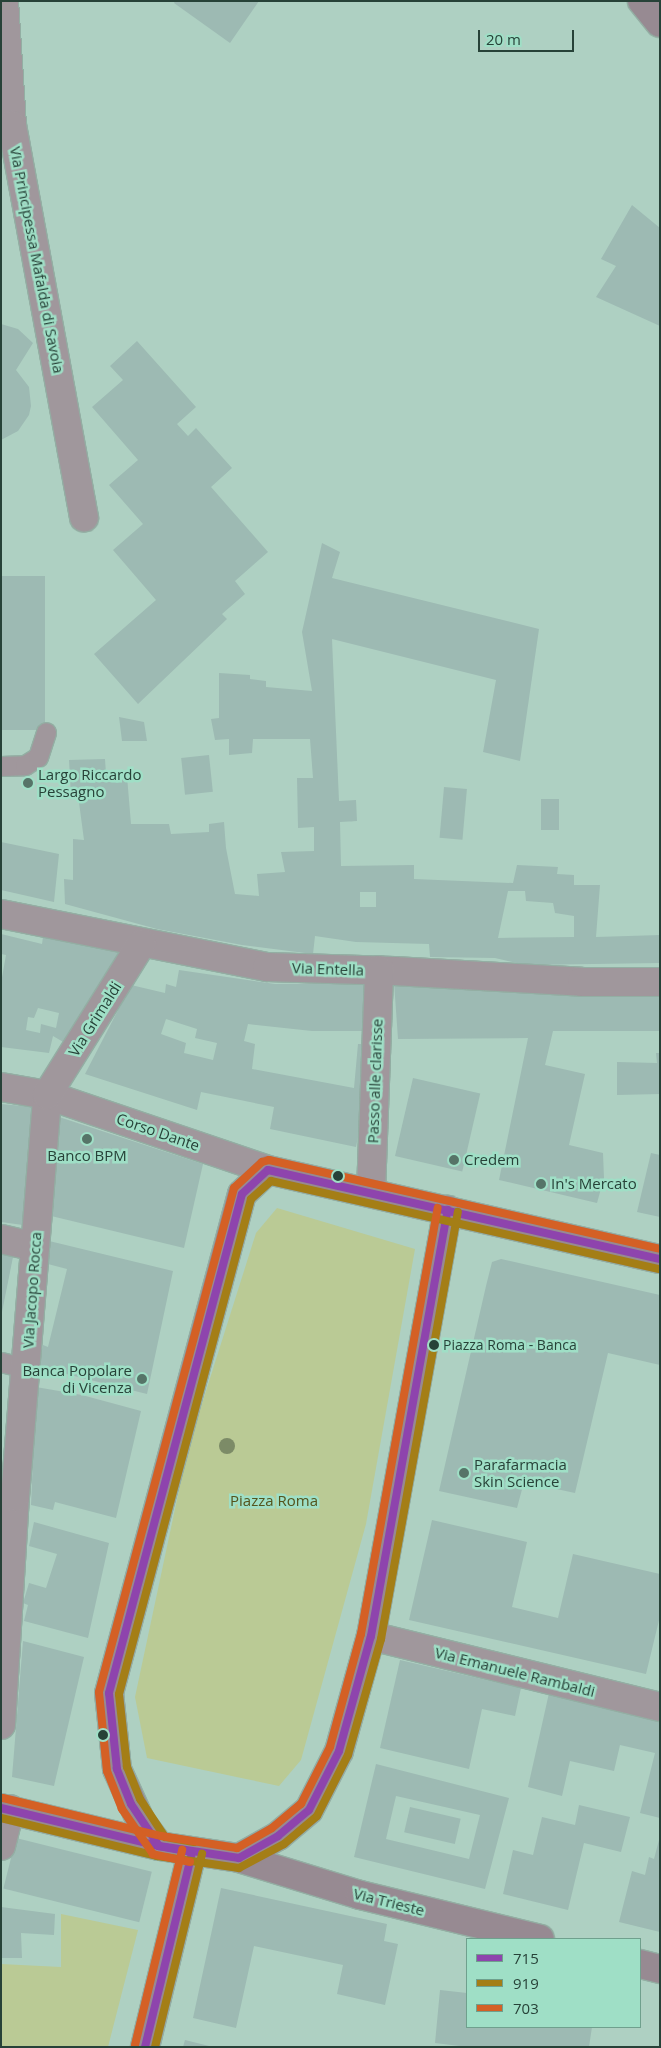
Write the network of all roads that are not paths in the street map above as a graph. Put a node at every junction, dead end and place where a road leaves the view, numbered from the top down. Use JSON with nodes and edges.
{"nodes":[{"id":1,"x":4,"y":1,"type":"edge"},
{"id":2,"x":642,"y":1,"type":"edge"},
{"id":3,"x":660,"y":23,"type":"edge"},
{"id":4,"x":84,"y":517,"type":"dead end"},
{"id":5,"x":46,"y":732,"type":"dead end"},
{"id":6,"x":1,"y":766,"type":"edge"},
{"id":7,"x":1,"y":914,"type":"edge"},
{"id":8,"x":142,"y":943,"type":"junction"},
{"id":9,"x":379,"y":970,"type":"junction"},
{"id":10,"x":660,"y":982,"type":"edge"},
{"id":11,"x":1,"y":1087,"type":"edge"},
{"id":12,"x":47,"y":1095,"type":"junction"},
{"id":13,"x":268,"y":1170,"type":"junction"},
{"id":14,"x":371,"y":1192,"type":"junction"},
{"id":15,"x":448,"y":1210,"type":"junction"},
{"id":16,"x":1,"y":1239,"type":"edge"},
{"id":17,"x":35,"y":1247,"type":"junction"},
{"id":18,"x":660,"y":1259,"type":"edge"},
{"id":19,"x":13,"y":1365,"type":"edge"},
{"id":20,"x":8,"y":1496,"type":"edge"},
{"id":21,"x":371,"y":1636,"type":"junction"},
{"id":22,"x":660,"y":1707,"type":"edge"},
{"id":23,"x":1,"y":1725,"type":"edge"},
{"id":24,"x":6,"y":1809,"type":"edge"},
{"id":25,"x":1,"y":1846,"type":"edge"},
{"id":26,"x":159,"y":1846,"type":"junction"},
{"id":27,"x":192,"y":1852,"type":"junction"},
{"id":28,"x":239,"y":1858,"type":"junction"},
{"id":29,"x":536,"y":1938,"type":"edge"},
{"id":30,"x":641,"y":1964,"type":"edge"},
{"id":31,"x":660,"y":1969,"type":"edge"},
{"id":32,"x":145,"y":2047,"type":"edge"}],
"edges":[{"from":1,"to":4,"type":"street","name":"Via Principessa Mafalda di Savoia"},
{"from":2,"to":3,"type":"street"},
{"from":5,"to":6,"type":"lane"},
{"from":7,"to":8,"type":"street","name":"Via Entella"},
{"from":8,"to":9,"type":"street","name":"Via Entella"},
{"from":8,"to":12,"type":"street","name":"Via Grimaldi"},
{"from":9,"to":10,"type":"street","name":"Via Entella"},
{"from":9,"to":14,"type":"street","name":"Passo alle clarisse"},
{"from":11,"to":12,"type":"street","name":"Corso Dante"},
{"from":12,"to":13,"type":"street","name":"Corso Dante"},
{"from":12,"to":17,"type":"street","name":"Via Jacopo Rocca"},
{"from":13,"to":14,"type":"street"},
{"from":13,"to":26,"type":"street"},
{"from":14,"to":15,"type":"street"},
{"from":15,"to":18,"type":"street"},
{"from":15,"to":21,"type":"street"},
{"from":16,"to":17,"type":"street"},
{"from":17,"to":19,"type":"street","name":"Via Jacopo Rocca"},
{"from":19,"to":20,"type":"street","name":"Via Jacopo Rocca"},
{"from":20,"to":23,"type":"street","name":"Via Jacopo Rocca"},
{"from":21,"to":22,"type":"street","name":"Via Emanuele Rambaldi"},
{"from":21,"to":28,"type":"street"},
{"from":24,"to":25,"type":"street"},
{"from":24,"to":26,"type":"street"},
{"from":26,"to":27,"type":"street"},
{"from":27,"to":28,"type":"street"},
{"from":27,"to":32,"type":"street"},
{"from":28,"to":29,"type":"street","name":"Via Trieste"},
{"from":30,"to":31,"type":"street"}]}
